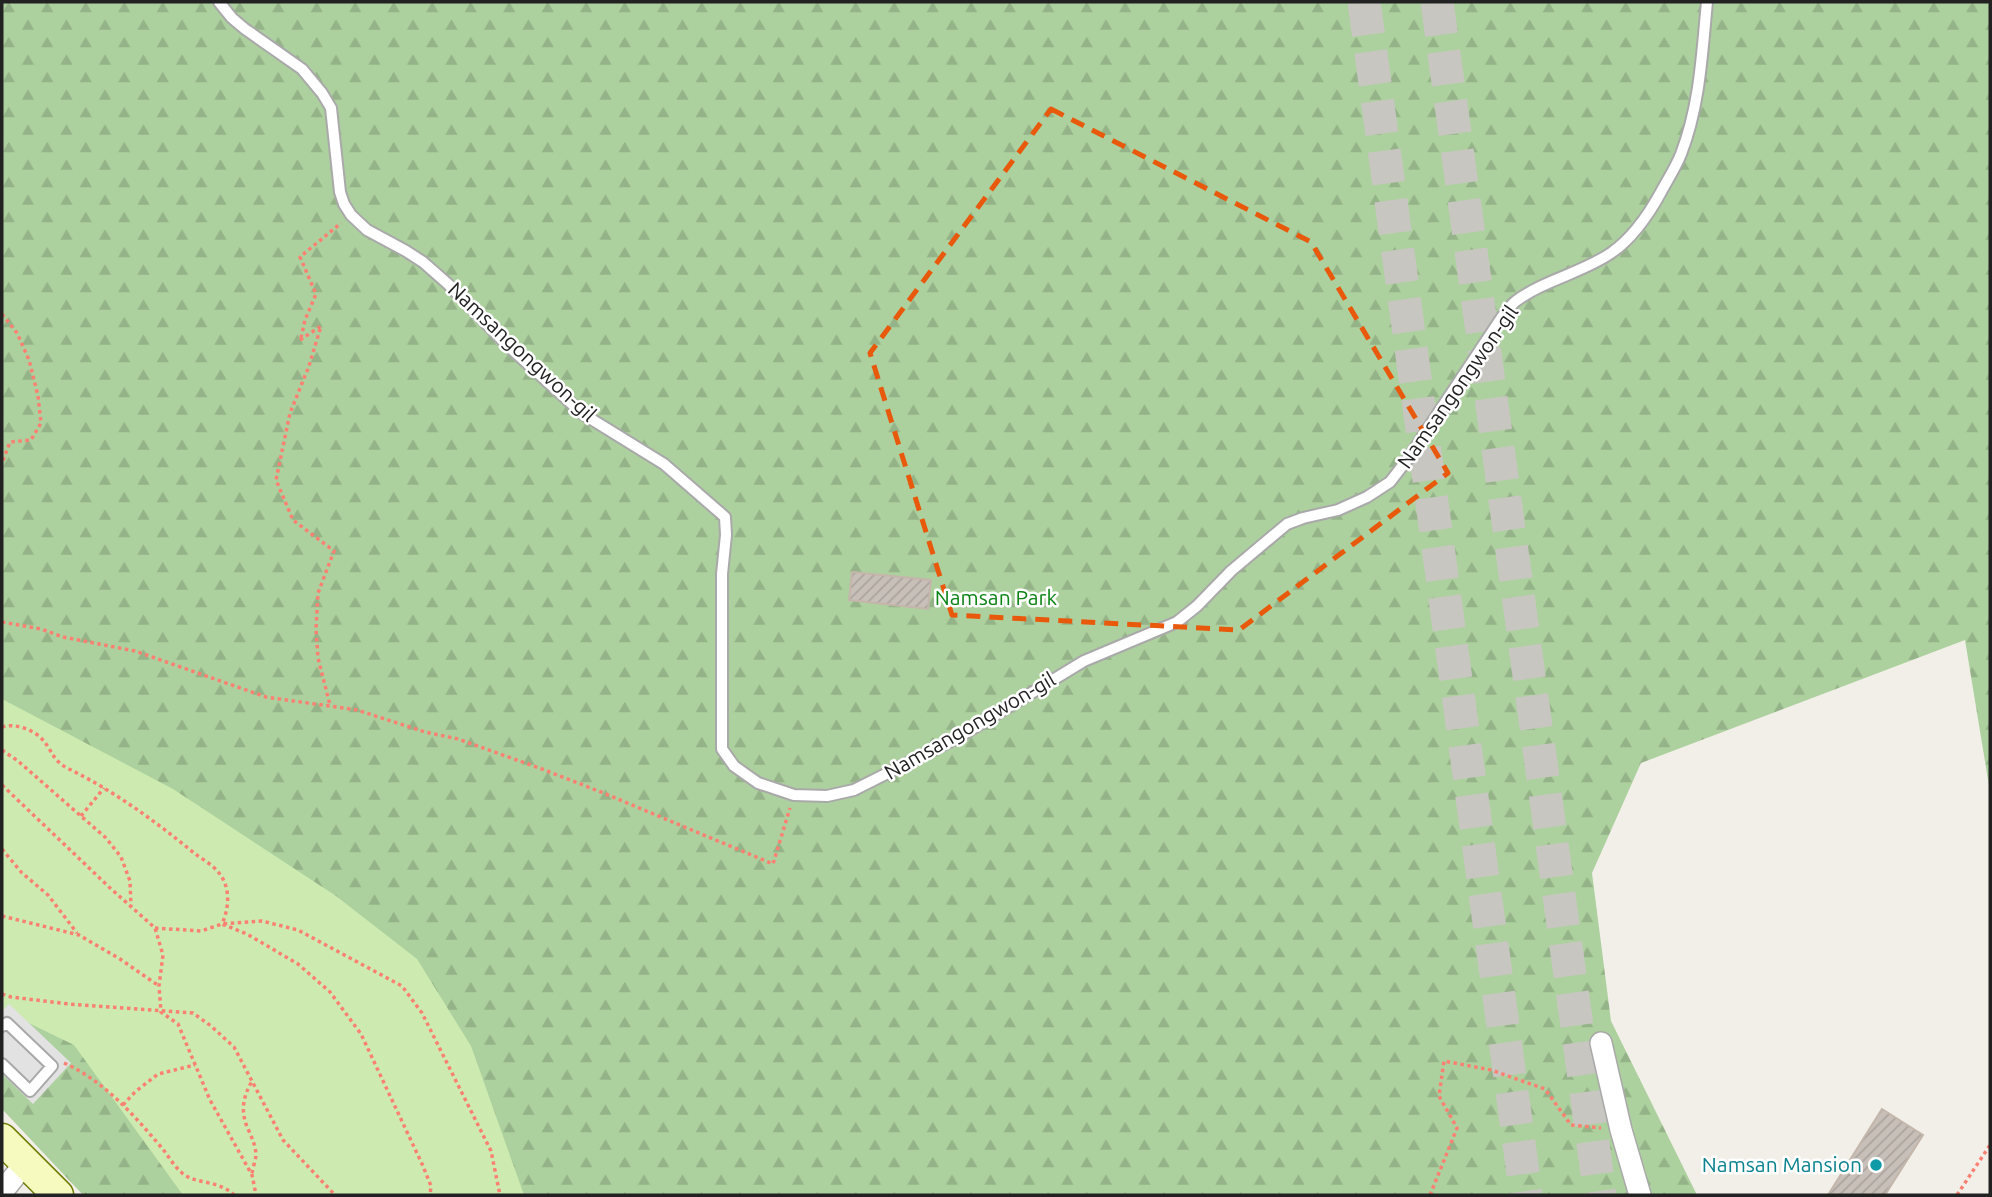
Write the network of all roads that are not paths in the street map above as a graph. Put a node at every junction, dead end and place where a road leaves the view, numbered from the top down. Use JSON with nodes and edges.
{"nodes":[{"id":1,"x":219,"y":2,"type":"edge"},
{"id":2,"x":1707,"y":2,"type":"edge"},
{"id":3,"x":2,"y":1026,"type":"edge"},
{"id":4,"x":1601,"y":1043,"type":"dead end"},
{"id":5,"x":2,"y":1064,"type":"edge"},
{"id":6,"x":2,"y":1139,"type":"edge"},
{"id":7,"x":26,"y":1162,"type":"junction"},
{"id":8,"x":2,"y":1192,"type":"edge"},
{"id":9,"x":58,"y":1195,"type":"edge"},
{"id":10,"x":1640,"y":1195,"type":"edge"}],
"edges":[{"from":1,"to":2,"type":"lane","name":"Namsangongwon-gil"},
{"from":3,"to":5,"type":"lane"},
{"from":4,"to":10,"type":"street"},
{"from":6,"to":7,"type":"main road"},
{"from":7,"to":8,"type":"street"},
{"from":7,"to":9,"type":"main road"}]}
